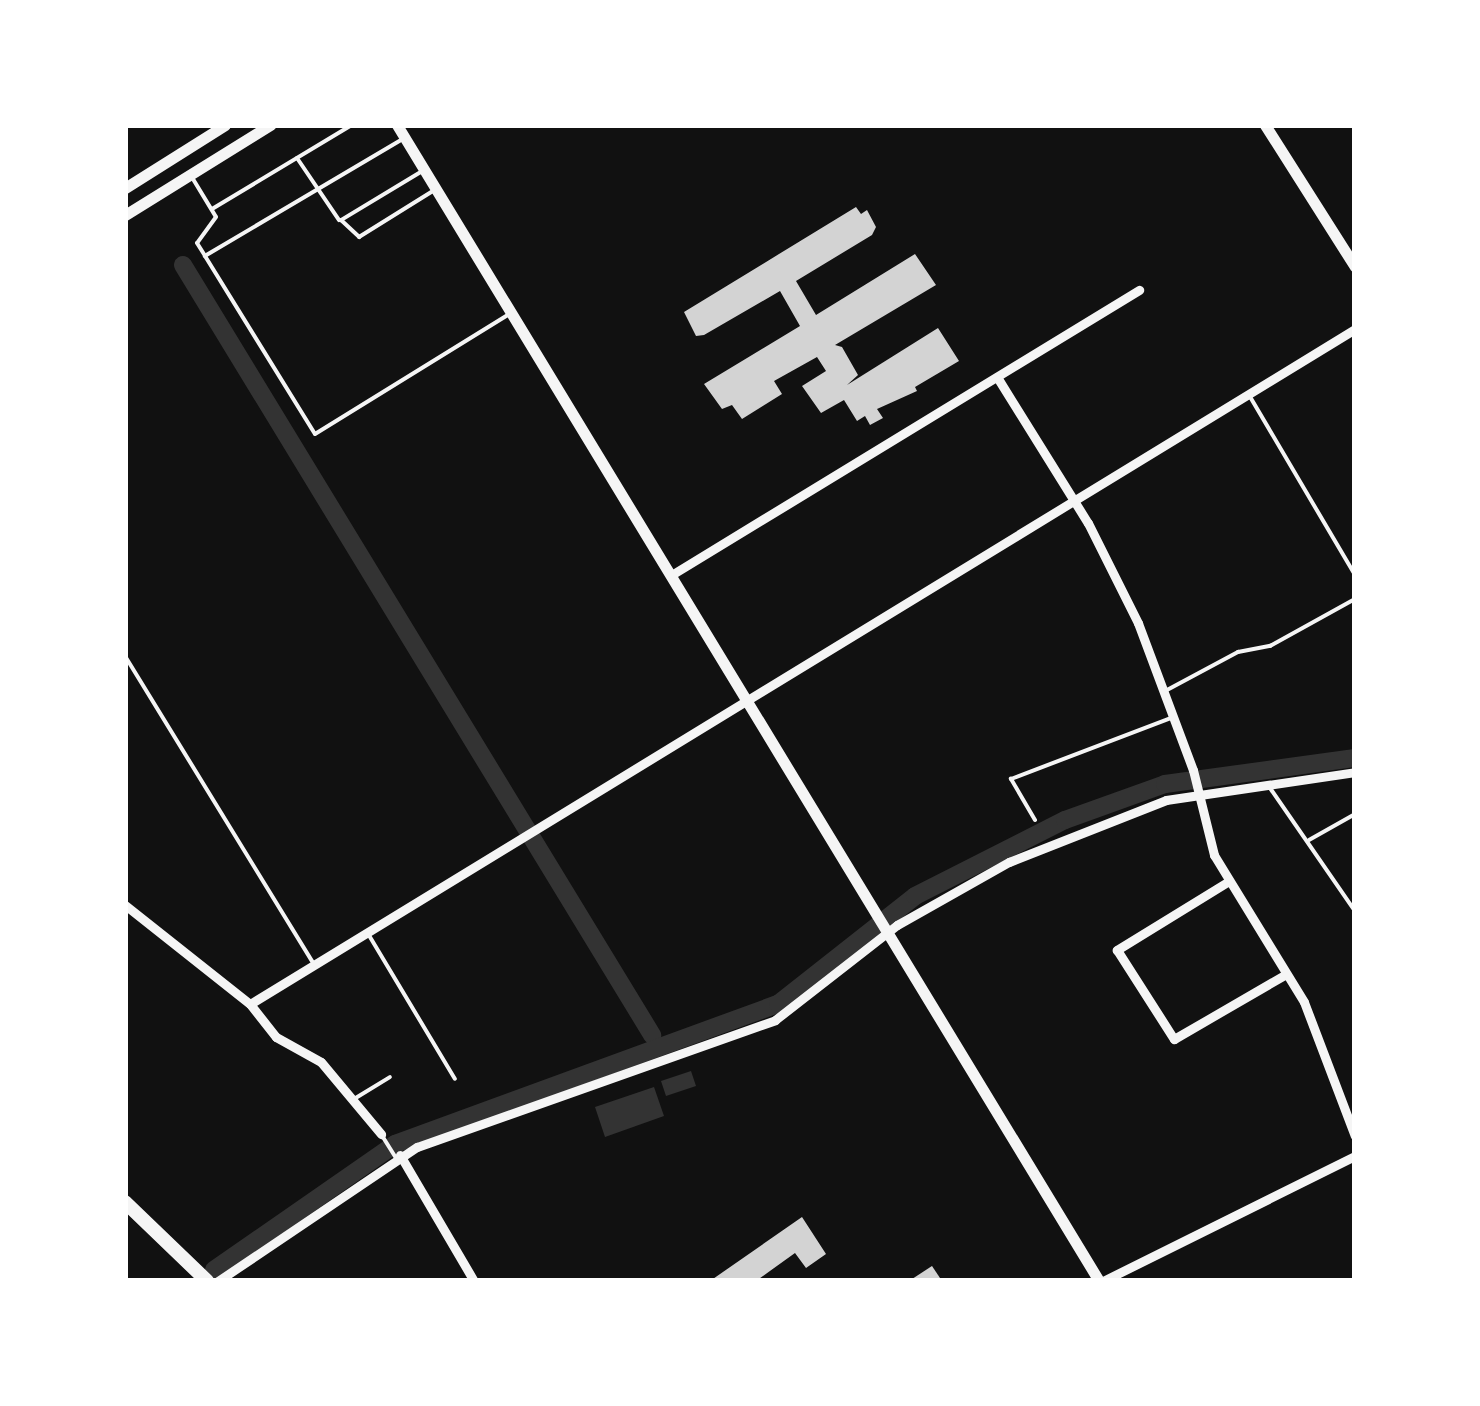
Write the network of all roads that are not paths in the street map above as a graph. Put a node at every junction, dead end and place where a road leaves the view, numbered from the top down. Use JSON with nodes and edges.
{"nodes":[{"id":1,"x":225,"y":125,"type":"edge"},
{"id":2,"x":270,"y":125,"type":"edge"},
{"id":3,"x":352,"y":125,"type":"edge"},
{"id":4,"x":398,"y":125,"type":"edge"},
{"id":5,"x":1266,"y":125,"type":"edge"},
{"id":6,"x":405,"y":138,"type":"junction"},
{"id":7,"x":297,"y":158,"type":"junction"},
{"id":8,"x":425,"y":169,"type":"junction"},
{"id":9,"x":190,"y":174,"type":"junction"},
{"id":10,"x":125,"y":188,"type":"edge"},
{"id":11,"x":437,"y":189,"type":"junction"},
{"id":12,"x":317,"y":192,"type":"junction"},
{"id":13,"x":212,"y":209,"type":"junction"},
{"id":14,"x":125,"y":215,"type":"edge"},
{"id":15,"x":341,"y":220,"type":"junction"},
{"id":16,"x":205,"y":256,"type":"junction"},
{"id":17,"x":1355,"y":268,"type":"edge"},
{"id":18,"x":1140,"y":290,"type":"dead end"},
{"id":19,"x":513,"y":312,"type":"junction"},
{"id":20,"x":1355,"y":330,"type":"edge"},
{"id":21,"x":998,"y":377,"type":"junction"},
{"id":22,"x":1250,"y":395,"type":"junction"},
{"id":23,"x":1075,"y":502,"type":"junction"},
{"id":24,"x":673,"y":574,"type":"junction"},
{"id":25,"x":1355,"y":575,"type":"edge"},
{"id":26,"x":1355,"y":599,"type":"edge"},
{"id":27,"x":125,"y":656,"type":"edge"},
{"id":28,"x":1164,"y":692,"type":"junction"},
{"id":29,"x":749,"y":700,"type":"junction"},
{"id":30,"x":1173,"y":717,"type":"junction"},
{"id":31,"x":1355,"y":772,"type":"edge"},
{"id":32,"x":1267,"y":784,"type":"junction"},
{"id":33,"x":1197,"y":793,"type":"junction"},
{"id":34,"x":1355,"y":814,"type":"edge"},
{"id":35,"x":1035,"y":820,"type":"dead end"},
{"id":36,"x":1308,"y":840,"type":"junction"},
{"id":37,"x":1230,"y":881,"type":"junction"},
{"id":38,"x":125,"y":905,"type":"edge"},
{"id":39,"x":1355,"y":911,"type":"edge"},
{"id":40,"x":136,"y":915,"type":"junction"},
{"id":41,"x":125,"y":922,"type":"edge"},
{"id":42,"x":886,"y":930,"type":"junction"},
{"id":43,"x":367,"y":932,"type":"junction"},
{"id":44,"x":314,"y":964,"type":"junction"},
{"id":45,"x":1286,"y":974,"type":"junction"},
{"id":46,"x":250,"y":1004,"type":"junction"},
{"id":47,"x":390,"y":1077,"type":"dead end"},
{"id":48,"x":455,"y":1079,"type":"dead end"},
{"id":49,"x":354,"y":1099,"type":"junction"},
{"id":50,"x":1355,"y":1136,"type":"edge"},
{"id":51,"x":384,"y":1138,"type":"joint"},
{"id":52,"x":396,"y":1155,"type":"junction"},
{"id":53,"x":1355,"y":1156,"type":"edge"},
{"id":54,"x":126,"y":1204,"type":"edge"},
{"id":55,"x":206,"y":1281,"type":"edge"},
{"id":56,"x":218,"y":1281,"type":"edge"},
{"id":57,"x":474,"y":1281,"type":"edge"},
{"id":58,"x":1101,"y":1281,"type":"edge"}],
"edges":[{"from":1,"to":10,"type":"street"},
{"from":2,"to":9,"type":"street"},
{"from":3,"to":7,"type":"lane"},
{"from":4,"to":6,"type":"street"},
{"from":5,"to":17,"type":"street"},
{"from":6,"to":8,"type":"street"},
{"from":6,"to":12,"type":"lane"},
{"from":7,"to":12,"type":"lane"},
{"from":7,"to":13,"type":"lane"},
{"from":8,"to":11,"type":"street"},
{"from":8,"to":15,"type":"lane"},
{"from":9,"to":13,"type":"lane"},
{"from":9,"to":14,"type":"street"},
{"from":11,"to":15,"type":"lane"},
{"from":11,"to":19,"type":"street"},
{"from":12,"to":15,"type":"lane"},
{"from":12,"to":16,"type":"lane"},
{"from":13,"to":16,"type":"lane"},
{"from":16,"to":19,"type":"lane"},
{"from":18,"to":21,"type":"street"},
{"from":19,"to":24,"type":"street"},
{"from":20,"to":22,"type":"street"},
{"from":21,"to":23,"type":"street"},
{"from":21,"to":24,"type":"street"},
{"from":22,"to":23,"type":"street"},
{"from":22,"to":25,"type":"lane"},
{"from":23,"to":28,"type":"street"},
{"from":23,"to":29,"type":"street"},
{"from":24,"to":29,"type":"street"},
{"from":26,"to":28,"type":"lane"},
{"from":27,"to":44,"type":"lane"},
{"from":28,"to":30,"type":"street"},
{"from":29,"to":42,"type":"street"},
{"from":29,"to":43,"type":"street"},
{"from":30,"to":33,"type":"street"},
{"from":30,"to":35,"type":"lane"},
{"from":31,"to":32,"type":"street"},
{"from":32,"to":33,"type":"street"},
{"from":32,"to":36,"type":"lane"},
{"from":33,"to":37,"type":"street"},
{"from":33,"to":42,"type":"street"},
{"from":34,"to":36,"type":"lane"},
{"from":36,"to":39,"type":"lane"},
{"from":37,"to":45,"type":"street"},
{"from":37,"to":45,"type":"street"},
{"from":38,"to":40,"type":"street"},
{"from":40,"to":41,"type":"street"},
{"from":40,"to":46,"type":"street"},
{"from":42,"to":52,"type":"street"},
{"from":42,"to":58,"type":"street"},
{"from":43,"to":44,"type":"street"},
{"from":43,"to":48,"type":"lane"},
{"from":44,"to":46,"type":"street"},
{"from":45,"to":50,"type":"street"},
{"from":46,"to":49,"type":"street"},
{"from":47,"to":49,"type":"lane"},
{"from":49,"to":51,"type":"street"},
{"from":51,"to":52,"type":"lane"},
{"from":52,"to":56,"type":"street"},
{"from":52,"to":57,"type":"street"},
{"from":53,"to":58,"type":"street"},
{"from":54,"to":55,"type":"main road"}]}
